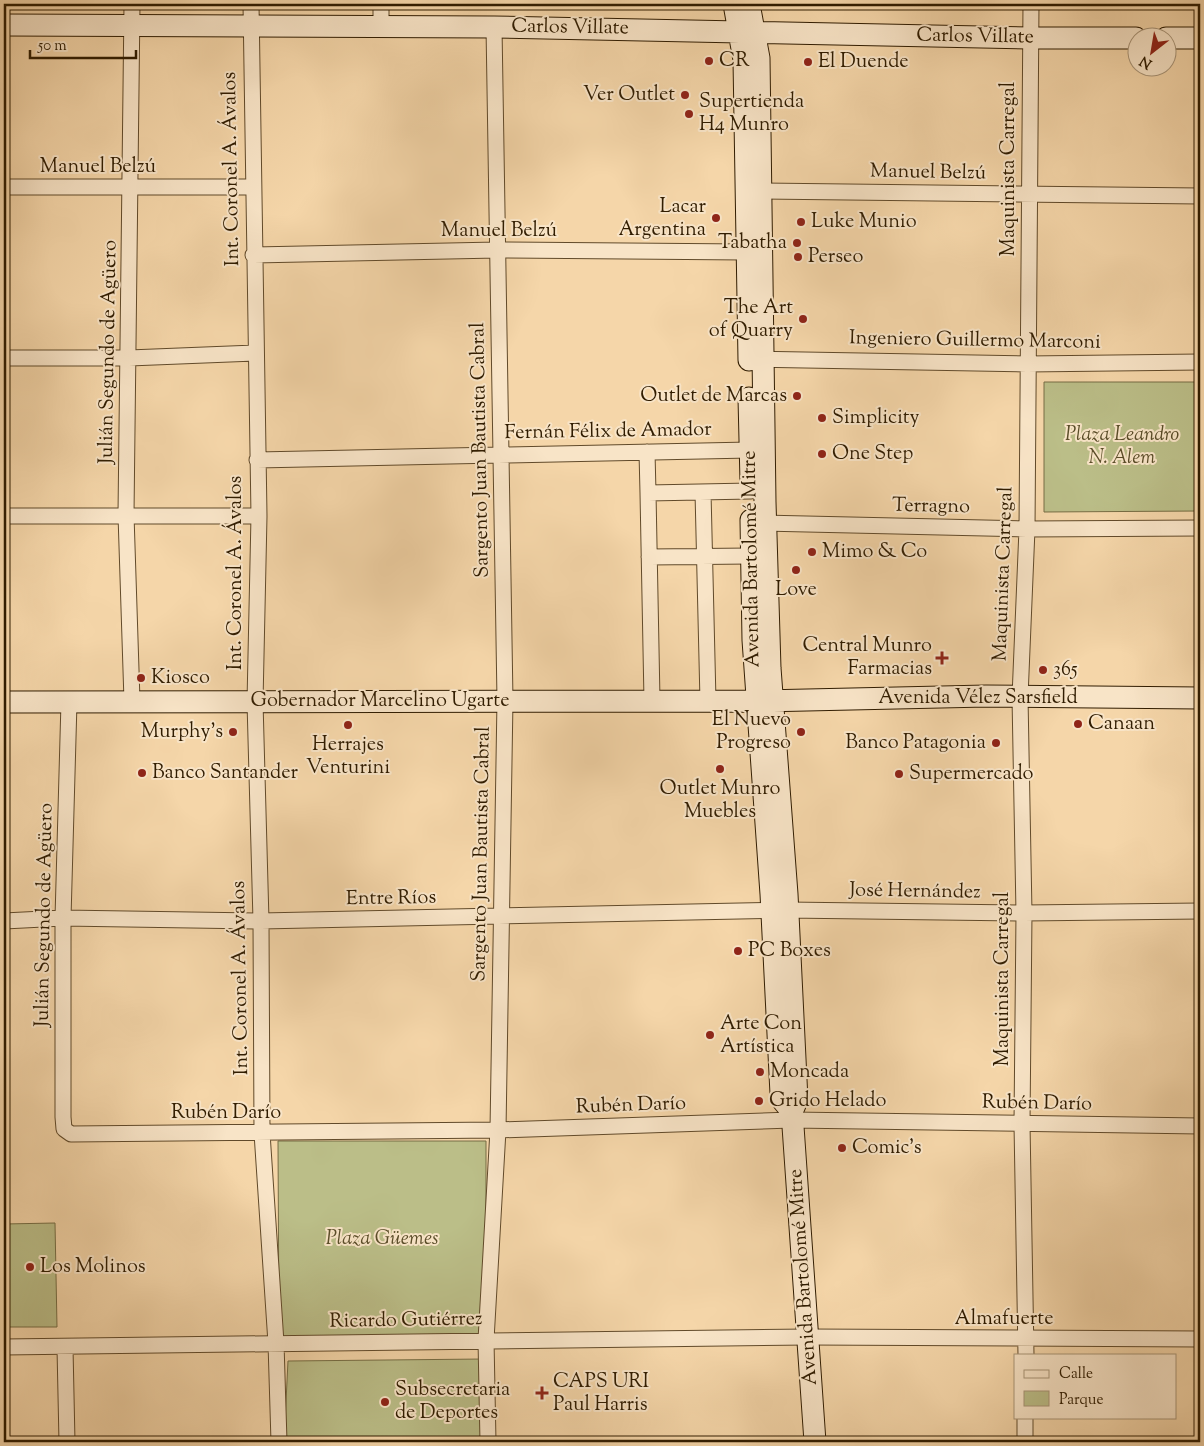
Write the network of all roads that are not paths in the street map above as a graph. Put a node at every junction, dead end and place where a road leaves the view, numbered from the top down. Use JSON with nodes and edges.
{"nodes":[{"id":1,"x":132,"y":4,"type":"edge"},
{"id":2,"x":251,"y":4,"type":"edge"},
{"id":3,"x":381,"y":4,"type":"edge"},
{"id":4,"x":734,"y":4,"type":"edge"},
{"id":5,"x":749,"y":4,"type":"edge"},
{"id":6,"x":1031,"y":4,"type":"edge"},
{"id":7,"x":4,"y":25,"type":"edge"},
{"id":8,"x":132,"y":25,"type":"junction"},
{"id":9,"x":251,"y":26,"type":"junction"},
{"id":10,"x":381,"y":26,"type":"junction"},
{"id":11,"x":494,"y":26,"type":"junction"},
{"id":12,"x":748,"y":32,"type":"junction"},
{"id":13,"x":1030,"y":38,"type":"junction"},
{"id":14,"x":1126,"y":38,"type":"edge"},
{"id":15,"x":1176,"y":38,"type":"edge"},
{"id":16,"x":1200,"y":38,"type":"edge"},
{"id":17,"x":4,"y":187,"type":"edge"},
{"id":18,"x":131,"y":187,"type":"junction"},
{"id":19,"x":252,"y":187,"type":"junction"},
{"id":20,"x":753,"y":191,"type":"junction"},
{"id":21,"x":1029,"y":194,"type":"junction"},
{"id":22,"x":1200,"y":196,"type":"edge"},
{"id":23,"x":497,"y":250,"type":"junction"},
{"id":24,"x":745,"y":252,"type":"junction"},
{"id":25,"x":253,"y":254,"type":"junction"},
{"id":26,"x":255,"y":352,"type":"junction"},
{"id":27,"x":4,"y":358,"type":"edge"},
{"id":28,"x":129,"y":358,"type":"junction"},
{"id":29,"x":756,"y":359,"type":"junction"},
{"id":30,"x":1200,"y":362,"type":"edge"},
{"id":31,"x":1027,"y":364,"type":"junction"},
{"id":32,"x":750,"y":450,"type":"junction"},
{"id":33,"x":647,"y":452,"type":"junction"},
{"id":34,"x":502,"y":454,"type":"junction"},
{"id":35,"x":257,"y":460,"type":"junction"},
{"id":36,"x":751,"y":491,"type":"junction"},
{"id":37,"x":703,"y":492,"type":"junction"},
{"id":38,"x":648,"y":493,"type":"junction"},
{"id":39,"x":126,"y":515,"type":"junction"},
{"id":40,"x":4,"y":516,"type":"edge"},
{"id":41,"x":258,"y":516,"type":"junction"},
{"id":42,"x":758,"y":523,"type":"junction"},
{"id":43,"x":1200,"y":528,"type":"edge"},
{"id":44,"x":1027,"y":529,"type":"junction"},
{"id":45,"x":705,"y":556,"type":"junction"},
{"id":46,"x":751,"y":556,"type":"junction"},
{"id":47,"x":649,"y":558,"type":"junction"},
{"id":48,"x":1020,"y":697,"type":"junction"},
{"id":49,"x":1200,"y":698,"type":"edge"},
{"id":50,"x":505,"y":700,"type":"junction"},
{"id":51,"x":652,"y":700,"type":"junction"},
{"id":52,"x":764,"y":700,"type":"junction"},
{"id":53,"x":132,"y":701,"type":"junction"},
{"id":54,"x":708,"y":701,"type":"junction"},
{"id":55,"x":4,"y":702,"type":"edge"},
{"id":56,"x":69,"y":702,"type":"junction"},
{"id":57,"x":255,"y":702,"type":"junction"},
{"id":58,"x":779,"y":910,"type":"junction"},
{"id":59,"x":1200,"y":911,"type":"edge"},
{"id":60,"x":1024,"y":913,"type":"junction"},
{"id":61,"x":63,"y":918,"type":"junction"},
{"id":62,"x":501,"y":918,"type":"junction"},
{"id":63,"x":4,"y":921,"type":"edge"},
{"id":64,"x":261,"y":922,"type":"junction"},
{"id":65,"x":792,"y":1116,"type":"junction"},
{"id":66,"x":1022,"y":1124,"type":"junction"},
{"id":67,"x":1200,"y":1126,"type":"edge"},
{"id":68,"x":64,"y":1129,"type":"joint"},
{"id":69,"x":498,"y":1130,"type":"junction"},
{"id":70,"x":262,"y":1133,"type":"junction"},
{"id":71,"x":808,"y":1337,"type":"junction"},
{"id":72,"x":1026,"y":1339,"type":"junction"},
{"id":73,"x":1200,"y":1339,"type":"edge"},
{"id":74,"x":486,"y":1340,"type":"junction"},
{"id":75,"x":276,"y":1343,"type":"junction"},
{"id":76,"x":4,"y":1347,"type":"edge"},
{"id":77,"x":65,"y":1348,"type":"junction"},
{"id":78,"x":1026,"y":1354,"type":"edge"},
{"id":79,"x":1026,"y":1418,"type":"edge"},
{"id":80,"x":67,"y":1442,"type":"edge"},
{"id":81,"x":279,"y":1442,"type":"edge"},
{"id":82,"x":488,"y":1442,"type":"edge"},
{"id":83,"x":815,"y":1442,"type":"edge"},
{"id":84,"x":1025,"y":1442,"type":"edge"}],
"edges":[{"from":1,"to":8,"type":"street","name":"Julián Segundo de Agüero"},
{"from":2,"to":9,"type":"street","name":"Int. Coronel A. Ávalos"},
{"from":3,"to":10,"type":"street"},
{"from":4,"to":12,"type":"main road","name":"Avenida Bartolomé Mitre"},
{"from":5,"to":12,"type":"main road","name":"Avenida Bartolomé Mitre"},
{"from":6,"to":13,"type":"street","name":"Maquinista Carregal"},
{"from":7,"to":8,"type":"main road","name":"Carlos Villate"},
{"from":8,"to":9,"type":"main road","name":"Carlos Villate"},
{"from":8,"to":18,"type":"street","name":"Julián Segundo de Agüero"},
{"from":9,"to":10,"type":"main road","name":"Carlos Villate"},
{"from":9,"to":19,"type":"street","name":"Int. Coronel A. Ávalos"},
{"from":10,"to":11,"type":"main road","name":"Carlos Villate"},
{"from":11,"to":12,"type":"main road","name":"Carlos Villate"},
{"from":11,"to":23,"type":"street","name":"Sargento Juan Bautista Cabral"},
{"from":12,"to":13,"type":"main road","name":"Carlos Villate"},
{"from":12,"to":20,"type":"main road","name":"Avenida Bartolomé Mitre"},
{"from":13,"to":14,"type":"main road","name":"Carlos Villate"},
{"from":13,"to":21,"type":"street","name":"Maquinista Carregal"},
{"from":15,"to":16,"type":"main road"},
{"from":17,"to":18,"type":"street","name":"Manuel Belzú"},
{"from":18,"to":19,"type":"street","name":"Manuel Belzú"},
{"from":18,"to":28,"type":"street","name":"Julián Segundo de Agüero"},
{"from":19,"to":25,"type":"street","name":"Int. Coronel A. Ávalos"},
{"from":20,"to":21,"type":"street","name":"Manuel Belzú"},
{"from":20,"to":24,"type":"main road","name":"Avenida Bartolomé Mitre"},
{"from":20,"to":29,"type":"main road","name":"Avenida Bartolomé Mitre"},
{"from":21,"to":22,"type":"street","name":"Manuel Belzú"},
{"from":21,"to":31,"type":"street","name":"Maquinista Carregal"},
{"from":23,"to":24,"type":"street","name":"Manuel Belzú"},
{"from":23,"to":25,"type":"street","name":"Manuel Belzú"},
{"from":23,"to":34,"type":"street","name":"Sargento Juan Bautista Cabral"},
{"from":24,"to":29,"type":"main road","name":"Avenida Bartolomé Mitre"},
{"from":25,"to":26,"type":"street","name":"Int. Coronel A. Ávalos"},
{"from":26,"to":28,"type":"street"},
{"from":26,"to":35,"type":"street","name":"Int. Coronel A. Ávalos"},
{"from":27,"to":28,"type":"street"},
{"from":28,"to":39,"type":"street","name":"Julián Segundo de Agüero"},
{"from":29,"to":31,"type":"street","name":"Ingeniero Guillermo Marconi"},
{"from":29,"to":32,"type":"main road","name":"Avenida Bartolomé Mitre"},
{"from":29,"to":42,"type":"main road","name":"Avenida Bartolomé Mitre"},
{"from":30,"to":31,"type":"street","name":"Ingeniero Guillermo Marconi"},
{"from":31,"to":44,"type":"street","name":"Maquinista Carregal"},
{"from":32,"to":33,"type":"street","name":"Fernán Félix de Amador"},
{"from":32,"to":36,"type":"main road","name":"Avenida Bartolomé Mitre"},
{"from":33,"to":34,"type":"street","name":"Fernán Félix de Amador"},
{"from":33,"to":38,"type":"street"},
{"from":34,"to":35,"type":"street","name":"Fernán Félix de Amador"},
{"from":34,"to":50,"type":"street","name":"Sargento Juan Bautista Cabral"},
{"from":35,"to":41,"type":"street","name":"Int. Coronel A. Ávalos"},
{"from":36,"to":37,"type":"street"},
{"from":36,"to":42,"type":"main road","name":"Avenida Bartolomé Mitre"},
{"from":37,"to":38,"type":"street"},
{"from":37,"to":45,"type":"street"},
{"from":38,"to":47,"type":"street"},
{"from":39,"to":40,"type":"street"},
{"from":39,"to":41,"type":"street"},
{"from":39,"to":53,"type":"street","name":"Julián Segundo de Agüero"},
{"from":41,"to":57,"type":"street","name":"Int. Coronel A. Ávalos"},
{"from":42,"to":44,"type":"street","name":"Terragno"},
{"from":42,"to":46,"type":"main road","name":"Avenida Bartolomé Mitre"},
{"from":42,"to":52,"type":"main road","name":"Avenida Bartolomé Mitre"},
{"from":43,"to":44,"type":"street","name":"Terragno"},
{"from":44,"to":48,"type":"street","name":"Maquinista Carregal"},
{"from":45,"to":46,"type":"street"},
{"from":45,"to":47,"type":"street"},
{"from":45,"to":54,"type":"street"},
{"from":46,"to":52,"type":"main road","name":"Avenida Bartolomé Mitre"},
{"from":47,"to":51,"type":"street"},
{"from":48,"to":49,"type":"main road","name":"Avenida Vélez Sarsfield"},
{"from":48,"to":52,"type":"main road","name":"Avenida Vélez Sarsfield"},
{"from":48,"to":60,"type":"street","name":"Maquinista Carregal"},
{"from":50,"to":51,"type":"main road","name":"Gobernador Marcelino Ugarte"},
{"from":50,"to":57,"type":"main road","name":"Gobernador Marcelino Ugarte"},
{"from":50,"to":62,"type":"street","name":"Sargento Juan Bautista Cabral"},
{"from":51,"to":54,"type":"main road","name":"Gobernador Marcelino Ugarte"},
{"from":52,"to":54,"type":"main road","name":"Gobernador Marcelino Ugarte"},
{"from":52,"to":58,"type":"main road","name":"Avenida Bartolomé Mitre"},
{"from":53,"to":56,"type":"main road","name":"Gobernador Marcelino Ugarte"},
{"from":53,"to":57,"type":"main road","name":"Gobernador Marcelino Ugarte"},
{"from":55,"to":56,"type":"main road","name":"Gobernador Marcelino Ugarte"},
{"from":56,"to":61,"type":"street","name":"Julián Segundo de Agüero"},
{"from":57,"to":64,"type":"street","name":"Int. Coronel A. Ávalos"},
{"from":58,"to":60,"type":"street","name":"José Hernández"},
{"from":58,"to":62,"type":"street","name":"Entre Ríos"},
{"from":58,"to":65,"type":"main road","name":"Avenida Bartolomé Mitre"},
{"from":59,"to":60,"type":"street","name":"José Hernández"},
{"from":60,"to":66,"type":"street","name":"Maquinista Carregal"},
{"from":61,"to":63,"type":"street","name":"Entre Ríos"},
{"from":61,"to":64,"type":"street","name":"Entre Ríos"},
{"from":61,"to":68,"type":"street","name":"Julián Segundo de Agüero"},
{"from":62,"to":64,"type":"street","name":"Entre Ríos"},
{"from":62,"to":69,"type":"street","name":"Sargento Juan Bautista Cabral"},
{"from":64,"to":70,"type":"street","name":"Int. Coronel A. Ávalos"},
{"from":65,"to":66,"type":"street","name":"Rubén Darío"},
{"from":65,"to":69,"type":"street","name":"Rubén Darío"},
{"from":65,"to":71,"type":"main road","name":"Avenida Bartolomé Mitre"},
{"from":66,"to":67,"type":"street","name":"Rubén Darío"},
{"from":66,"to":72,"type":"street","name":"Maquinista Carregal"},
{"from":68,"to":70,"type":"street","name":"Rubén Darío"},
{"from":69,"to":70,"type":"street","name":"Rubén Darío"},
{"from":69,"to":74,"type":"street","name":"Sargento Juan Bautista Cabral"},
{"from":70,"to":75,"type":"street","name":"Int. Coronel A. Ávalos"},
{"from":71,"to":72,"type":"street","name":"Almafuerte"},
{"from":71,"to":74,"type":"street","name":"Ricardo Gutiérrez"},
{"from":71,"to":83,"type":"main road","name":"Avenida Bartolomé Mitre"},
{"from":72,"to":73,"type":"street","name":"Almafuerte"},
{"from":72,"to":78,"type":"street","name":"Maquinista Carregal"},
{"from":74,"to":75,"type":"street","name":"Ricardo Gutiérrez"},
{"from":74,"to":82,"type":"street","name":"Sargento Juan Bautista Cabral"},
{"from":75,"to":77,"type":"street","name":"Ricardo Gutiérrez"},
{"from":75,"to":81,"type":"street","name":"Int. Coronel A. Ávalos"},
{"from":76,"to":77,"type":"street","name":"Ricardo Gutiérrez"},
{"from":77,"to":80,"type":"street"},
{"from":79,"to":84,"type":"street"}]}
